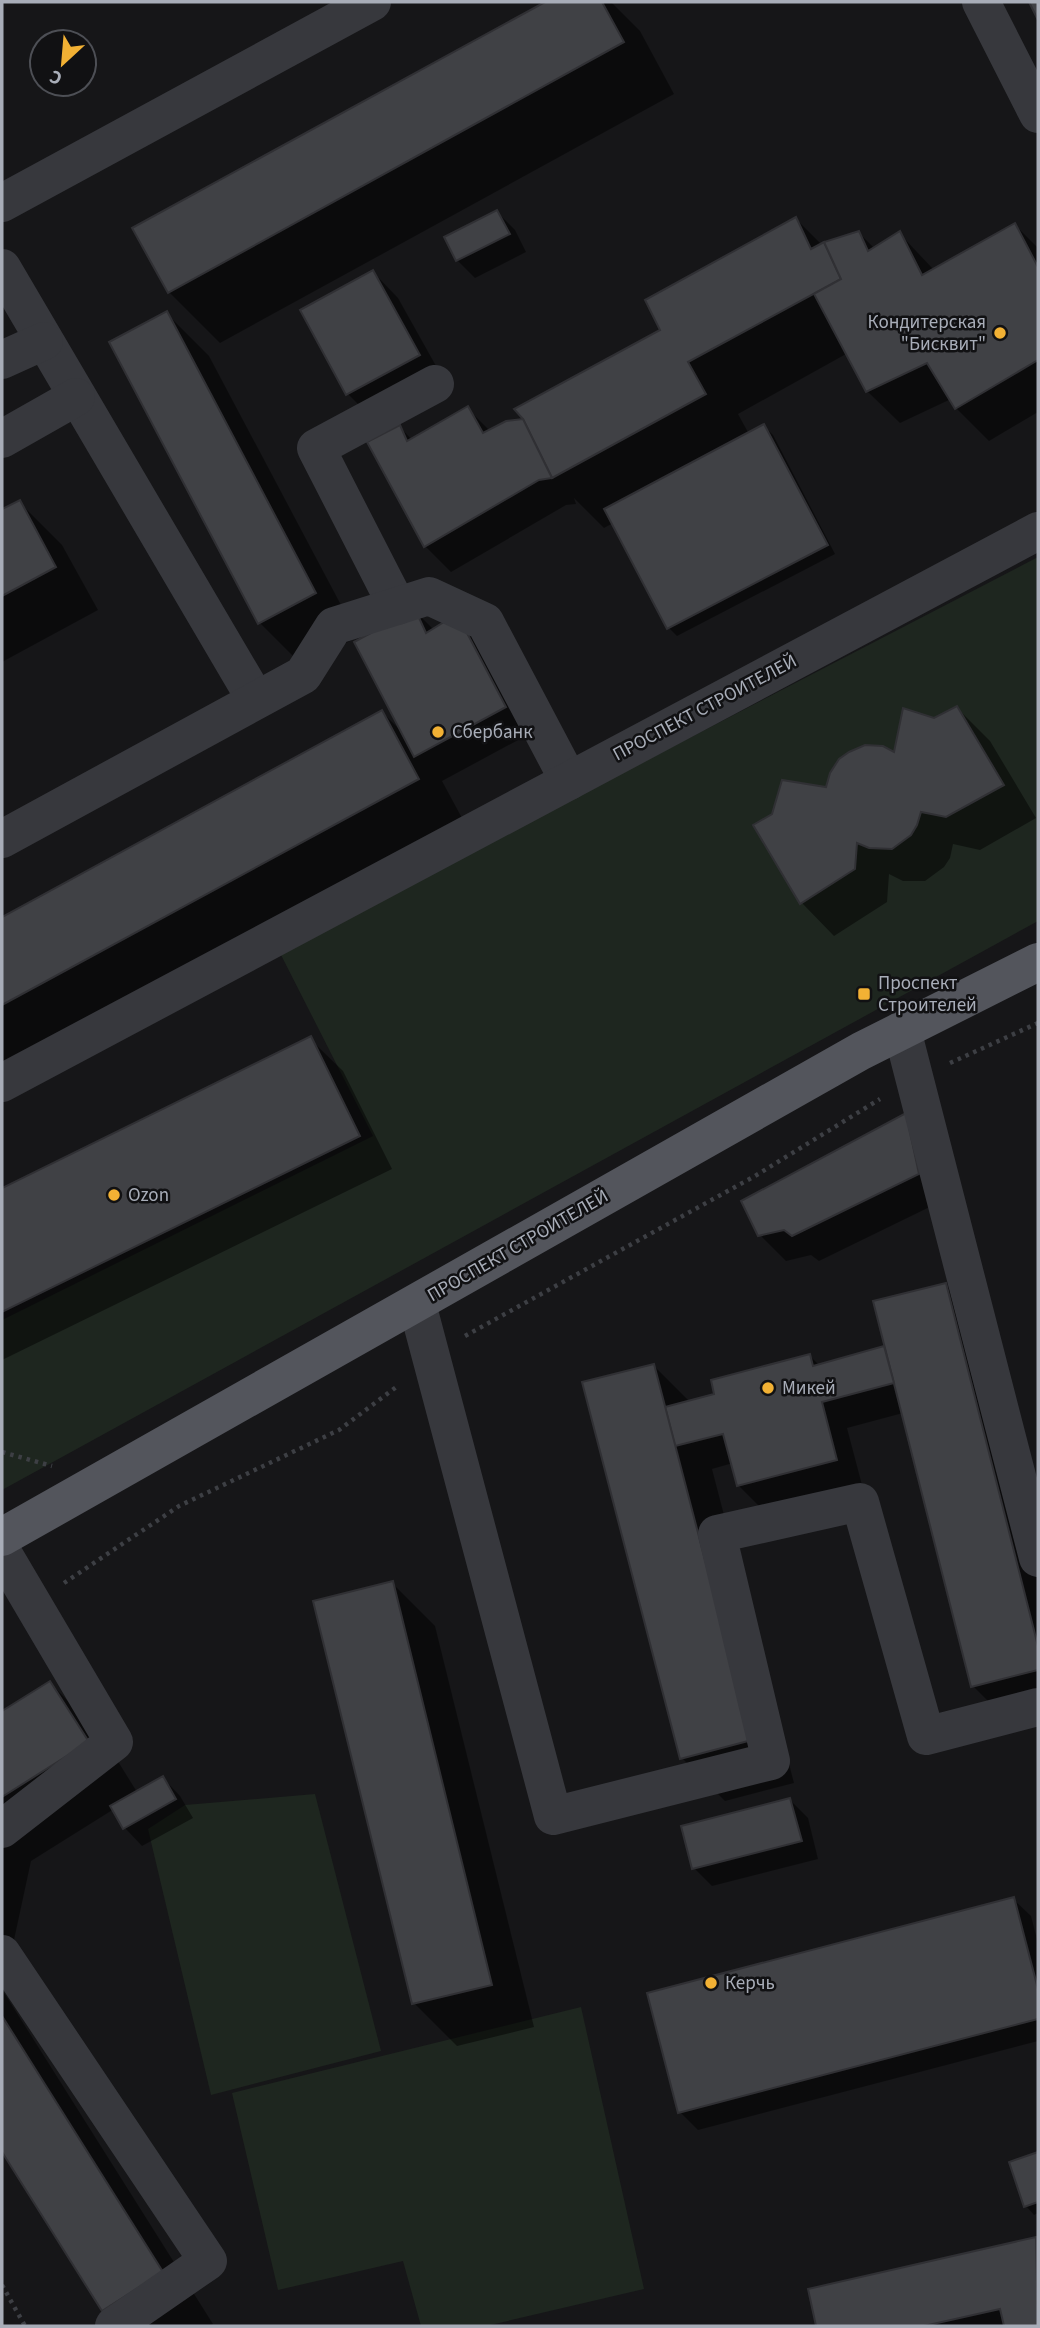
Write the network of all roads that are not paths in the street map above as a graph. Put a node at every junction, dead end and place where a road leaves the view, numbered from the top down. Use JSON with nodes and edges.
{"nodes":[{"id":1,"x":372,"y":2,"type":"edge"},
{"id":2,"x":981,"y":2,"type":"edge"},
{"id":3,"x":1038,"y":114,"type":"edge"},
{"id":4,"x":2,"y":203,"type":"edge"},
{"id":5,"x":2,"y":268,"type":"edge"},
{"id":6,"x":44,"y":341,"type":"junction"},
{"id":7,"x":2,"y":360,"type":"edge"},
{"id":8,"x":435,"y":384,"type":"dead end"},
{"id":9,"x":76,"y":397,"type":"junction"},
{"id":10,"x":2,"y":439,"type":"edge"},
{"id":11,"x":1038,"y":531,"type":"edge"},
{"id":12,"x":397,"y":606,"type":"junction"},
{"id":13,"x":256,"y":700,"type":"junction"},
{"id":14,"x":569,"y":781,"type":"junction"},
{"id":15,"x":2,"y":839,"type":"edge"},
{"id":16,"x":1038,"y":962,"type":"edge"},
{"id":17,"x":902,"y":1030,"type":"junction"},
{"id":18,"x":2,"y":1083,"type":"edge"},
{"id":19,"x":417,"y":1304,"type":"junction"},
{"id":20,"x":2,"y":1537,"type":"edge"},
{"id":21,"x":2,"y":1552,"type":"edge"},
{"id":22,"x":1038,"y":1558,"type":"edge"},
{"id":23,"x":1038,"y":1707,"type":"edge"},
{"id":24,"x":2,"y":1829,"type":"edge"},
{"id":25,"x":2,"y":1954,"type":"edge"},
{"id":26,"x":114,"y":2326,"type":"edge"}],
"edges":[{"from":1,"to":4,"type":"street"},
{"from":2,"to":3,"type":"street"},
{"from":5,"to":6,"type":"street"},
{"from":6,"to":7,"type":"street"},
{"from":6,"to":9,"type":"street"},
{"from":8,"to":12,"type":"street"},
{"from":9,"to":10,"type":"street"},
{"from":9,"to":13,"type":"street"},
{"from":11,"to":14,"type":"street","name":"ПРОСПЕКТ СТРОИТЕЛЕЙ"},
{"from":12,"to":13,"type":"street"},
{"from":12,"to":14,"type":"street"},
{"from":13,"to":15,"type":"street"},
{"from":14,"to":18,"type":"street","name":"ПРОСПЕКТ СТРОИТЕЛЕЙ"},
{"from":16,"to":17,"type":"main road","name":"ПРОСПЕКТ СТРОИТЕЛЕЙ"},
{"from":17,"to":19,"type":"main road","name":"ПРОСПЕКТ СТРОИТЕЛЕЙ"},
{"from":17,"to":22,"type":"street"},
{"from":19,"to":20,"type":"main road","name":"ПРОСПЕКТ СТРОИТЕЛЕЙ"},
{"from":19,"to":23,"type":"street"},
{"from":21,"to":24,"type":"street"},
{"from":25,"to":26,"type":"street"}]}
